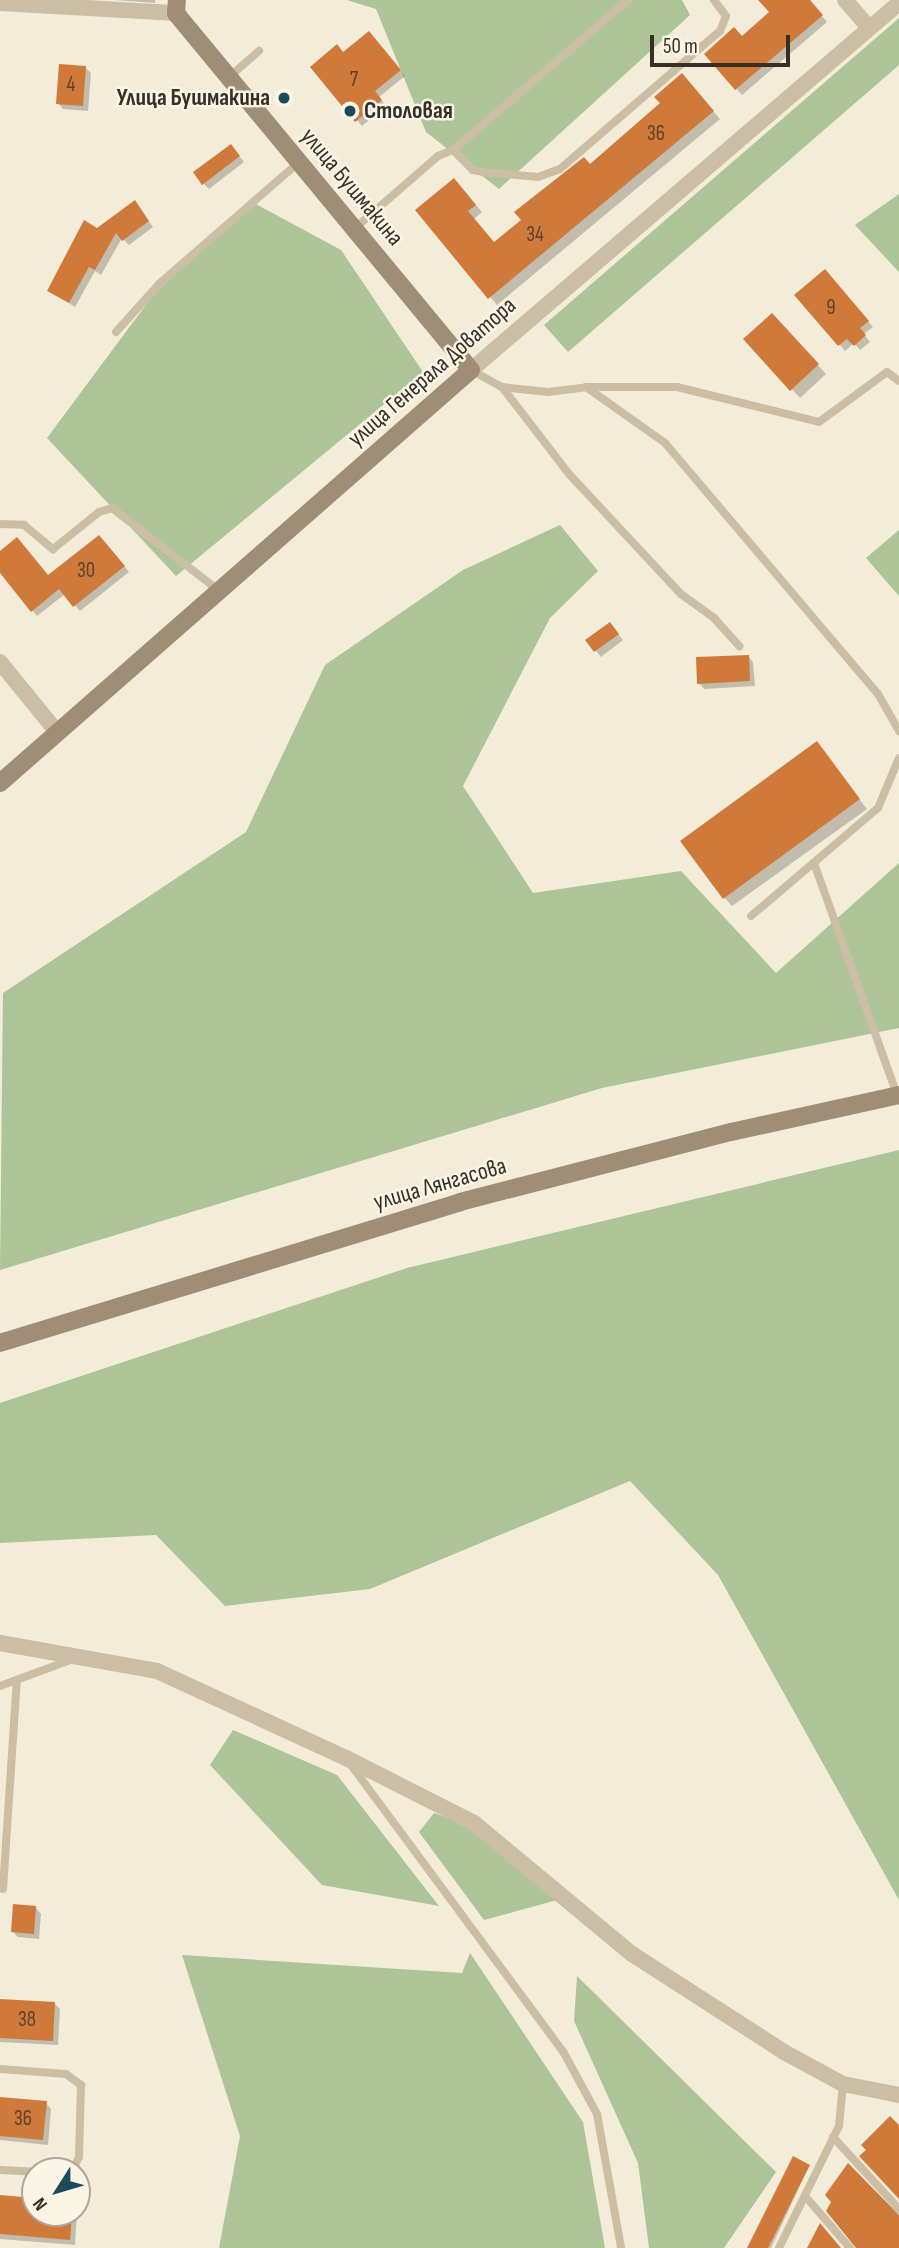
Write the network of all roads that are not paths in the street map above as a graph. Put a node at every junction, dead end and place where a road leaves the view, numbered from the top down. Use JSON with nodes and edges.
{"nodes":[{"id":1,"x":628,"y":0,"type":"edge"},
{"id":2,"x":715,"y":0,"type":"edge"},
{"id":3,"x":845,"y":0,"type":"edge"},
{"id":4,"x":0,"y":3,"type":"edge"},
{"id":5,"x":899,"y":3,"type":"edge"},
{"id":6,"x":177,"y":6,"type":"edge"},
{"id":7,"x":869,"y":28,"type":"junction"},
{"id":8,"x":259,"y":51,"type":"dead end"},
{"id":9,"x":229,"y":77,"type":"junction"},
{"id":10,"x":453,"y":150,"type":"junction"},
{"id":11,"x":299,"y":162,"type":"junction"},
{"id":12,"x":354,"y":229,"type":"junction"},
{"id":13,"x":116,"y":331,"type":"dead end"},
{"id":14,"x":471,"y":370,"type":"junction"},
{"id":15,"x":899,"y":381,"type":"edge"},
{"id":16,"x":502,"y":387,"type":"junction"},
{"id":17,"x":586,"y":387,"type":"junction"},
{"id":18,"x":0,"y":524,"type":"edge"},
{"id":19,"x":218,"y":590,"type":"junction"},
{"id":20,"x":739,"y":646,"type":"dead end"},
{"id":21,"x":0,"y":662,"type":"edge"},
{"id":22,"x":56,"y":731,"type":"junction"},
{"id":23,"x":899,"y":731,"type":"edge"},
{"id":24,"x":899,"y":758,"type":"edge"},
{"id":25,"x":0,"y":783,"type":"edge"},
{"id":26,"x":814,"y":863,"type":"junction"},
{"id":27,"x":751,"y":916,"type":"dead end"},
{"id":28,"x":898,"y":1095,"type":"edge"},
{"id":29,"x":0,"y":1343,"type":"edge"},
{"id":30,"x":0,"y":1643,"type":"edge"},
{"id":31,"x":79,"y":1657,"type":"junction"},
{"id":32,"x":17,"y":1680,"type":"junction"},
{"id":33,"x":0,"y":1686,"type":"edge"},
{"id":34,"x":346,"y":1758,"type":"junction"},
{"id":35,"x":3,"y":1889,"type":"dead end"},
{"id":36,"x":0,"y":2069,"type":"edge"},
{"id":37,"x":843,"y":2084,"type":"junction"},
{"id":38,"x":899,"y":2095,"type":"edge"},
{"id":39,"x":834,"y":2137,"type":"junction"},
{"id":40,"x":79,"y":2157,"type":"edge"},
{"id":41,"x":0,"y":2170,"type":"edge"},
{"id":42,"x":21,"y":2171,"type":"edge"},
{"id":43,"x":805,"y":2196,"type":"junction"},
{"id":44,"x":899,"y":2209,"type":"edge"},
{"id":45,"x":621,"y":2248,"type":"edge"},
{"id":46,"x":779,"y":2248,"type":"edge"},
{"id":47,"x":850,"y":2248,"type":"edge"}],
"edges":[{"from":1,"to":10,"type":"lane"},
{"from":2,"to":10,"type":"lane"},
{"from":3,"to":7,"type":"street"},
{"from":4,"to":6,"type":"street"},
{"from":5,"to":7,"type":"street","name":"улица Генерала Доватора"},
{"from":6,"to":9,"type":"street","name":"улица Бушмакина"},
{"from":7,"to":14,"type":"street","name":"улица Генерала Доватора"},
{"from":8,"to":9,"type":"lane"},
{"from":9,"to":11,"type":"street","name":"улица Бушмакина"},
{"from":10,"to":12,"type":"lane"},
{"from":11,"to":12,"type":"street","name":"улица Бушмакина"},
{"from":11,"to":13,"type":"lane"},
{"from":12,"to":14,"type":"street","name":"улица Бушмакина"},
{"from":14,"to":16,"type":"lane"},
{"from":14,"to":19,"type":"street","name":"улица Генерала Доватора"},
{"from":15,"to":17,"type":"lane"},
{"from":16,"to":17,"type":"lane"},
{"from":16,"to":20,"type":"lane"},
{"from":17,"to":23,"type":"lane"},
{"from":18,"to":19,"type":"lane"},
{"from":19,"to":22,"type":"street","name":"улица Генерала Доватора"},
{"from":21,"to":22,"type":"street"},
{"from":22,"to":25,"type":"street","name":"улица Генерала Доватора"},
{"from":24,"to":26,"type":"lane"},
{"from":26,"to":27,"type":"lane"},
{"from":26,"to":28,"type":"lane"},
{"from":28,"to":29,"type":"street","name":"улица Лянгасова"},
{"from":30,"to":31,"type":"street"},
{"from":31,"to":32,"type":"lane"},
{"from":31,"to":34,"type":"street"},
{"from":32,"to":33,"type":"lane"},
{"from":32,"to":35,"type":"lane"},
{"from":34,"to":37,"type":"street"},
{"from":34,"to":45,"type":"lane"},
{"from":36,"to":40,"type":"lane"},
{"from":37,"to":38,"type":"street"},
{"from":37,"to":39,"type":"lane"},
{"from":39,"to":43,"type":"lane"},
{"from":39,"to":44,"type":"lane"},
{"from":41,"to":42,"type":"lane"},
{"from":43,"to":46,"type":"lane"},
{"from":43,"to":47,"type":"lane"}]}
